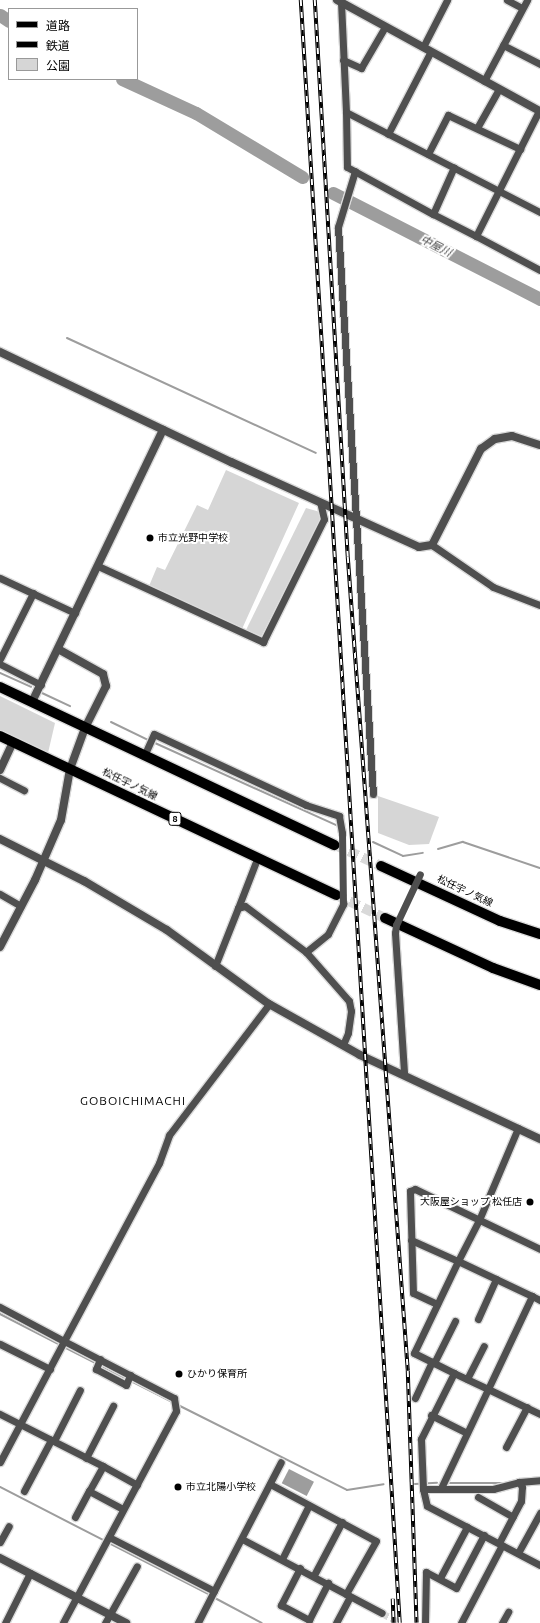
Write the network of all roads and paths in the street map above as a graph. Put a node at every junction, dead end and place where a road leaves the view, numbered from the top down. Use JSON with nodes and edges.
{"nodes":[{"id":1,"x":447,"y":0,"type":"edge"},
{"id":2,"x":507,"y":0,"type":"edge"},
{"id":3,"x":527,"y":0,"type":"edge"},
{"id":4,"x":340,"y":1,"type":"edge"},
{"id":5,"x":522,"y":8,"type":"junction"},
{"id":6,"x":385,"y":27,"type":"junction"},
{"id":7,"x":503,"y":45,"type":"junction"},
{"id":8,"x":423,"y":47,"type":"junction"},
{"id":9,"x":431,"y":52,"type":"junction"},
{"id":10,"x":343,"y":60,"type":"junction"},
{"id":11,"x":540,"y":64,"type":"edge"},
{"id":12,"x":484,"y":81,"type":"junction"},
{"id":13,"x":499,"y":89,"type":"junction"},
{"id":14,"x":540,"y":111,"type":"edge"},
{"id":15,"x":346,"y":112,"type":"junction"},
{"id":16,"x":477,"y":128,"type":"junction"},
{"id":17,"x":388,"y":134,"type":"junction"},
{"id":18,"x":520,"y":149,"type":"junction"},
{"id":19,"x":428,"y":154,"type":"junction"},
{"id":20,"x":454,"y":167,"type":"junction"},
{"id":21,"x":355,"y":171,"type":"junction"},
{"id":22,"x":500,"y":191,"type":"junction"},
{"id":23,"x":539,"y":210,"type":"edge"},
{"id":24,"x":433,"y":214,"type":"junction"},
{"id":25,"x":476,"y":236,"type":"junction"},
{"id":26,"x":540,"y":270,"type":"edge"},
{"id":27,"x":0,"y":352,"type":"edge"},
{"id":28,"x":163,"y":430,"type":"junction"},
{"id":29,"x":540,"y":445,"type":"edge"},
{"id":30,"x":320,"y":502,"type":"junction"},
{"id":31,"x":356,"y":518,"type":"junction"},
{"id":32,"x":432,"y":545,"type":"junction"},
{"id":33,"x":98,"y":566,"type":"junction"},
{"id":34,"x":0,"y":578,"type":"edge"},
{"id":35,"x":33,"y":593,"type":"junction"},
{"id":36,"x":540,"y":605,"type":"edge"},
{"id":37,"x":75,"y":613,"type":"junction"},
{"id":38,"x":58,"y":649,"type":"junction"},
{"id":39,"x":0,"y":659,"type":"edge"},
{"id":40,"x":0,"y":664,"type":"edge"},
{"id":41,"x":41,"y":685,"type":"junction"},
{"id":42,"x":0,"y":687,"type":"edge"},
{"id":43,"x":32,"y":702,"type":"junction"},
{"id":44,"x":85,"y":728,"type":"junction"},
{"id":45,"x":0,"y":736,"type":"edge"},
{"id":46,"x":13,"y":742,"type":"junction"},
{"id":47,"x":144,"y":756,"type":"junction"},
{"id":48,"x":70,"y":769,"type":"junction"},
{"id":49,"x":0,"y":770,"type":"edge"},
{"id":50,"x":0,"y":778,"type":"edge"},
{"id":51,"x":24,"y":790,"type":"dead end"},
{"id":52,"x":373,"y":794,"type":"dead end"},
{"id":53,"x":0,"y":839,"type":"edge"},
{"id":54,"x":335,"y":845,"type":"tunnel mouth"},
{"id":55,"x":257,"y":859,"type":"junction"},
{"id":56,"x":44,"y":861,"type":"junction"},
{"id":57,"x":381,"y":866,"type":"tunnel mouth"},
{"id":58,"x":420,"y":874,"type":"dead end"},
{"id":59,"x":0,"y":894,"type":"edge"},
{"id":60,"x":336,"y":895,"type":"tunnel mouth"},
{"id":61,"x":21,"y":906,"type":"junction"},
{"id":62,"x":238,"y":908,"type":"junction"},
{"id":63,"x":385,"y":918,"type":"tunnel mouth"},
{"id":64,"x":540,"y":934,"type":"edge"},
{"id":65,"x":0,"y":947,"type":"edge"},
{"id":66,"x":306,"y":952,"type":"junction"},
{"id":67,"x":215,"y":966,"type":"junction"},
{"id":68,"x":540,"y":984,"type":"edge"},
{"id":69,"x":269,"y":1004,"type":"junction"},
{"id":70,"x":343,"y":1045,"type":"junction"},
{"id":71,"x":404,"y":1073,"type":"junction"},
{"id":72,"x":518,"y":1128,"type":"junction"},
{"id":73,"x":540,"y":1139,"type":"edge"},
{"id":74,"x":479,"y":1220,"type":"junction"},
{"id":75,"x":411,"y":1240,"type":"junction"},
{"id":76,"x":540,"y":1249,"type":"edge"},
{"id":77,"x":458,"y":1261,"type":"junction"},
{"id":78,"x":496,"y":1279,"type":"junction"},
{"id":79,"x":532,"y":1296,"type":"junction"},
{"id":80,"x":540,"y":1300,"type":"edge"},
{"id":81,"x":437,"y":1304,"type":"junction"},
{"id":82,"x":0,"y":1307,"type":"edge"},
{"id":83,"x":478,"y":1319,"type":"dead end"},
{"id":84,"x":454,"y":1320,"type":"dead end"},
{"id":85,"x":0,"y":1344,"type":"edge"},
{"id":86,"x":63,"y":1344,"type":"junction"},
{"id":87,"x":484,"y":1346,"type":"dead end"},
{"id":88,"x":100,"y":1360,"type":"junction"},
{"id":89,"x":433,"y":1363,"type":"junction"},
{"id":90,"x":50,"y":1369,"type":"junction"},
{"id":91,"x":454,"y":1373,"type":"junction"},
{"id":92,"x":130,"y":1375,"type":"junction"},
{"id":93,"x":467,"y":1379,"type":"junction"},
{"id":94,"x":488,"y":1389,"type":"junction"},
{"id":95,"x":80,"y":1390,"type":"dead end"},
{"id":96,"x":415,"y":1398,"type":"dead end"},
{"id":97,"x":113,"y":1406,"type":"dead end"},
{"id":98,"x":526,"y":1407,"type":"junction"},
{"id":99,"x":0,"y":1414,"type":"edge"},
{"id":100,"x":540,"y":1414,"type":"edge"},
{"id":101,"x":431,"y":1415,"type":"junction"},
{"id":102,"x":20,"y":1424,"type":"junction"},
{"id":103,"x":467,"y":1433,"type":"junction"},
{"id":104,"x":53,"y":1441,"type":"junction"},
{"id":105,"x":506,"y":1447,"type":"dead end"},
{"id":106,"x":3,"y":1451,"type":"edge"},
{"id":107,"x":86,"y":1458,"type":"junction"},
{"id":108,"x":0,"y":1462,"type":"edge"},
{"id":109,"x":282,"y":1462,"type":"dead end"},
{"id":110,"x":102,"y":1466,"type":"junction"},
{"id":111,"x":540,"y":1480,"type":"edge"},
{"id":112,"x":519,"y":1482,"type":"junction"},
{"id":113,"x":270,"y":1484,"type":"junction"},
{"id":114,"x":137,"y":1485,"type":"junction"},
{"id":115,"x":441,"y":1488,"type":"junction"},
{"id":116,"x":423,"y":1489,"type":"junction"},
{"id":117,"x":24,"y":1491,"type":"dead end"},
{"id":118,"x":90,"y":1491,"type":"junction"},
{"id":119,"x":478,"y":1497,"type":"dead end"},
{"id":120,"x":309,"y":1505,"type":"junction"},
{"id":121,"x":123,"y":1509,"type":"junction"},
{"id":122,"x":540,"y":1513,"type":"edge"},
{"id":123,"x":76,"y":1517,"type":"dead end"},
{"id":124,"x":513,"y":1517,"type":"junction"},
{"id":125,"x":342,"y":1522,"type":"junction"},
{"id":126,"x":9,"y":1526,"type":"dead end"},
{"id":127,"x":467,"y":1527,"type":"junction"},
{"id":128,"x":484,"y":1535,"type":"junction"},
{"id":129,"x":242,"y":1539,"type":"junction"},
{"id":130,"x":108,"y":1540,"type":"junction"},
{"id":131,"x":0,"y":1542,"type":"edge"},
{"id":132,"x":500,"y":1544,"type":"junction"},
{"id":133,"x":518,"y":1554,"type":"junction"},
{"id":134,"x":0,"y":1558,"type":"edge"},
{"id":135,"x":282,"y":1559,"type":"junction"},
{"id":136,"x":540,"y":1565,"type":"edge"},
{"id":137,"x":137,"y":1566,"type":"dead end"},
{"id":138,"x":300,"y":1568,"type":"junction"},
{"id":139,"x":30,"y":1573,"type":"junction"},
{"id":140,"x":314,"y":1575,"type":"junction"},
{"id":141,"x":440,"y":1578,"type":"junction"},
{"id":142,"x":328,"y":1583,"type":"junction"},
{"id":143,"x":213,"y":1595,"type":"junction"},
{"id":144,"x":348,"y":1596,"type":"junction"},
{"id":145,"x":76,"y":1598,"type":"junction"},
{"id":146,"x":508,"y":1612,"type":"dead end"},
{"id":147,"x":382,"y":1613,"type":"tunnel mouth"},
{"id":148,"x":109,"y":1614,"type":"junction"},
{"id":149,"x":6,"y":1623,"type":"edge"},
{"id":150,"x":63,"y":1623,"type":"edge"},
{"id":151,"x":105,"y":1623,"type":"edge"},
{"id":152,"x":126,"y":1623,"type":"edge"},
{"id":153,"x":198,"y":1623,"type":"edge"},
{"id":154,"x":336,"y":1623,"type":"edge"},
{"id":155,"x":425,"y":1623,"type":"edge"},
{"id":156,"x":461,"y":1623,"type":"edge"},
{"id":157,"x":502,"y":1623,"type":"edge"}],
"edges":[{"from":1,"to":8,"type":"street"},
{"from":2,"to":5,"type":"street"},
{"from":3,"to":5,"type":"street"},
{"from":4,"to":6,"type":"street"},
{"from":4,"to":10,"type":"street"},
{"from":5,"to":7,"type":"street"},
{"from":6,"to":8,"type":"street"},
{"from":6,"to":10,"type":"street"},
{"from":7,"to":11,"type":"street"},
{"from":7,"to":12,"type":"street"},
{"from":8,"to":9,"type":"street"},
{"from":9,"to":12,"type":"street"},
{"from":9,"to":17,"type":"street"},
{"from":10,"to":15,"type":"street"},
{"from":12,"to":13,"type":"street"},
{"from":13,"to":14,"type":"street"},
{"from":13,"to":16,"type":"street"},
{"from":14,"to":18,"type":"street"},
{"from":15,"to":17,"type":"street"},
{"from":15,"to":21,"type":"street"},
{"from":16,"to":18,"type":"street"},
{"from":16,"to":19,"type":"street"},
{"from":17,"to":19,"type":"street"},
{"from":18,"to":22,"type":"street"},
{"from":19,"to":20,"type":"street"},
{"from":20,"to":22,"type":"street"},
{"from":20,"to":24,"type":"street"},
{"from":21,"to":24,"type":"street"},
{"from":21,"to":31,"type":"street"},
{"from":22,"to":23,"type":"street"},
{"from":22,"to":25,"type":"street"},
{"from":24,"to":25,"type":"street"},
{"from":25,"to":26,"type":"street"},
{"from":27,"to":28,"type":"street"},
{"from":28,"to":30,"type":"street"},
{"from":28,"to":33,"type":"street"},
{"from":29,"to":32,"type":"street"},
{"from":30,"to":31,"type":"street"},
{"from":30,"to":33,"type":"street"},
{"from":31,"to":32,"type":"street"},
{"from":31,"to":52,"type":"street"},
{"from":32,"to":36,"type":"street"},
{"from":33,"to":37,"type":"street"},
{"from":34,"to":35,"type":"street"},
{"from":35,"to":37,"type":"street"},
{"from":35,"to":39,"type":"street"},
{"from":37,"to":38,"type":"street"},
{"from":38,"to":41,"type":"street"},
{"from":38,"to":44,"type":"street"},
{"from":40,"to":41,"type":"street"},
{"from":41,"to":43,"type":"street"},
{"from":42,"to":43,"type":"main road"},
{"from":43,"to":44,"type":"main road"},
{"from":44,"to":47,"type":"main road"},
{"from":44,"to":48,"type":"street"},
{"from":45,"to":46,"type":"main road","name":"松任宇ノ気線","number":"8"},
{"from":46,"to":48,"type":"main road","name":"松任宇ノ気線","number":"8"},
{"from":46,"to":49,"type":"street"},
{"from":47,"to":54,"type":"main road"},
{"from":47,"to":66,"type":"street","bridge":true},
{"from":48,"to":55,"type":"main road","name":"松任宇ノ気線","number":"8"},
{"from":48,"to":56,"type":"street"},
{"from":50,"to":51,"type":"street"},
{"from":53,"to":56,"type":"street"},
{"from":55,"to":60,"type":"main road","name":"松任宇ノ気線","number":"8"},
{"from":55,"to":62,"type":"street"},
{"from":56,"to":61,"type":"street"},
{"from":56,"to":67,"type":"street"},
{"from":57,"to":64,"type":"main road","name":"松任宇ノ気線"},
{"from":58,"to":71,"type":"street","bridge":true},
{"from":59,"to":61,"type":"street"},
{"from":61,"to":65,"type":"street"},
{"from":62,"to":66,"type":"street"},
{"from":62,"to":67,"type":"street"},
{"from":63,"to":68,"type":"main road"},
{"from":66,"to":70,"type":"street"},
{"from":67,"to":69,"type":"street"},
{"from":69,"to":70,"type":"street"},
{"from":69,"to":86,"type":"street"},
{"from":70,"to":71,"type":"street"},
{"from":71,"to":72,"type":"street"},
{"from":72,"to":73,"type":"street"},
{"from":72,"to":74,"type":"street"},
{"from":74,"to":75,"type":"street"},
{"from":74,"to":76,"type":"street"},
{"from":74,"to":77,"type":"street"},
{"from":75,"to":77,"type":"street"},
{"from":75,"to":81,"type":"street"},
{"from":77,"to":78,"type":"street"},
{"from":77,"to":81,"type":"street"},
{"from":78,"to":79,"type":"street"},
{"from":78,"to":83,"type":"street"},
{"from":79,"to":80,"type":"street"},
{"from":79,"to":94,"type":"street"},
{"from":81,"to":89,"type":"street"},
{"from":82,"to":86,"type":"street"},
{"from":84,"to":89,"type":"street"},
{"from":85,"to":90,"type":"street"},
{"from":86,"to":88,"type":"street"},
{"from":86,"to":90,"type":"street"},
{"from":87,"to":93,"type":"street"},
{"from":88,"to":92,"type":"street"},
{"from":88,"to":92,"type":"street"},
{"from":89,"to":91,"type":"street"},
{"from":89,"to":96,"type":"street"},
{"from":90,"to":102,"type":"street"},
{"from":91,"to":93,"type":"street"},
{"from":91,"to":101,"type":"street"},
{"from":92,"to":114,"type":"street"},
{"from":93,"to":94,"type":"street"},
{"from":94,"to":98,"type":"street"},
{"from":94,"to":103,"type":"street"},
{"from":95,"to":104,"type":"street"},
{"from":97,"to":107,"type":"street"},
{"from":98,"to":100,"type":"street"},
{"from":98,"to":105,"type":"street"},
{"from":99,"to":102,"type":"street"},
{"from":101,"to":103,"type":"street"},
{"from":101,"to":116,"type":"street"},
{"from":102,"to":104,"type":"street"},
{"from":102,"to":106,"type":"street"},
{"from":103,"to":115,"type":"street"},
{"from":104,"to":107,"type":"street"},
{"from":104,"to":117,"type":"street"},
{"from":106,"to":108,"type":"street"},
{"from":107,"to":110,"type":"street"},
{"from":109,"to":113,"type":"street"},
{"from":110,"to":114,"type":"street"},
{"from":110,"to":118,"type":"street"},
{"from":111,"to":112,"type":"street"},
{"from":112,"to":115,"type":"street"},
{"from":112,"to":124,"type":"street"},
{"from":113,"to":120,"type":"street"},
{"from":113,"to":129,"type":"street"},
{"from":114,"to":121,"type":"street"},
{"from":115,"to":116,"type":"street"},
{"from":116,"to":127,"type":"street"},
{"from":118,"to":121,"type":"street"},
{"from":118,"to":123,"type":"street"},
{"from":119,"to":124,"type":"street"},
{"from":120,"to":125,"type":"street"},
{"from":120,"to":135,"type":"street"},
{"from":121,"to":130,"type":"street"},
{"from":122,"to":133,"type":"street"},
{"from":124,"to":132,"type":"street"},
{"from":125,"to":140,"type":"street"},
{"from":125,"to":144,"type":"street"},
{"from":126,"to":131,"type":"street"},
{"from":127,"to":128,"type":"street"},
{"from":127,"to":141,"type":"street"},
{"from":128,"to":132,"type":"street"},
{"from":128,"to":141,"type":"street"},
{"from":129,"to":135,"type":"street"},
{"from":129,"to":143,"type":"street"},
{"from":130,"to":143,"type":"street"},
{"from":130,"to":145,"type":"street"},
{"from":132,"to":133,"type":"street"},
{"from":132,"to":156,"type":"street"},
{"from":133,"to":136,"type":"street"},
{"from":134,"to":139,"type":"street"},
{"from":135,"to":138,"type":"street"},
{"from":137,"to":148,"type":"street"},
{"from":138,"to":140,"type":"street"},
{"from":138,"to":142,"type":"street"},
{"from":139,"to":145,"type":"street"},
{"from":139,"to":149,"type":"street"},
{"from":140,"to":142,"type":"street"},
{"from":141,"to":155,"type":"street"},
{"from":142,"to":144,"type":"street"},
{"from":143,"to":153,"type":"street"},
{"from":144,"to":147,"type":"street"},
{"from":144,"to":154,"type":"street"},
{"from":145,"to":148,"type":"street"},
{"from":145,"to":150,"type":"street"},
{"from":146,"to":157,"type":"street"},
{"from":148,"to":151,"type":"street"},
{"from":148,"to":152,"type":"street"}]}
